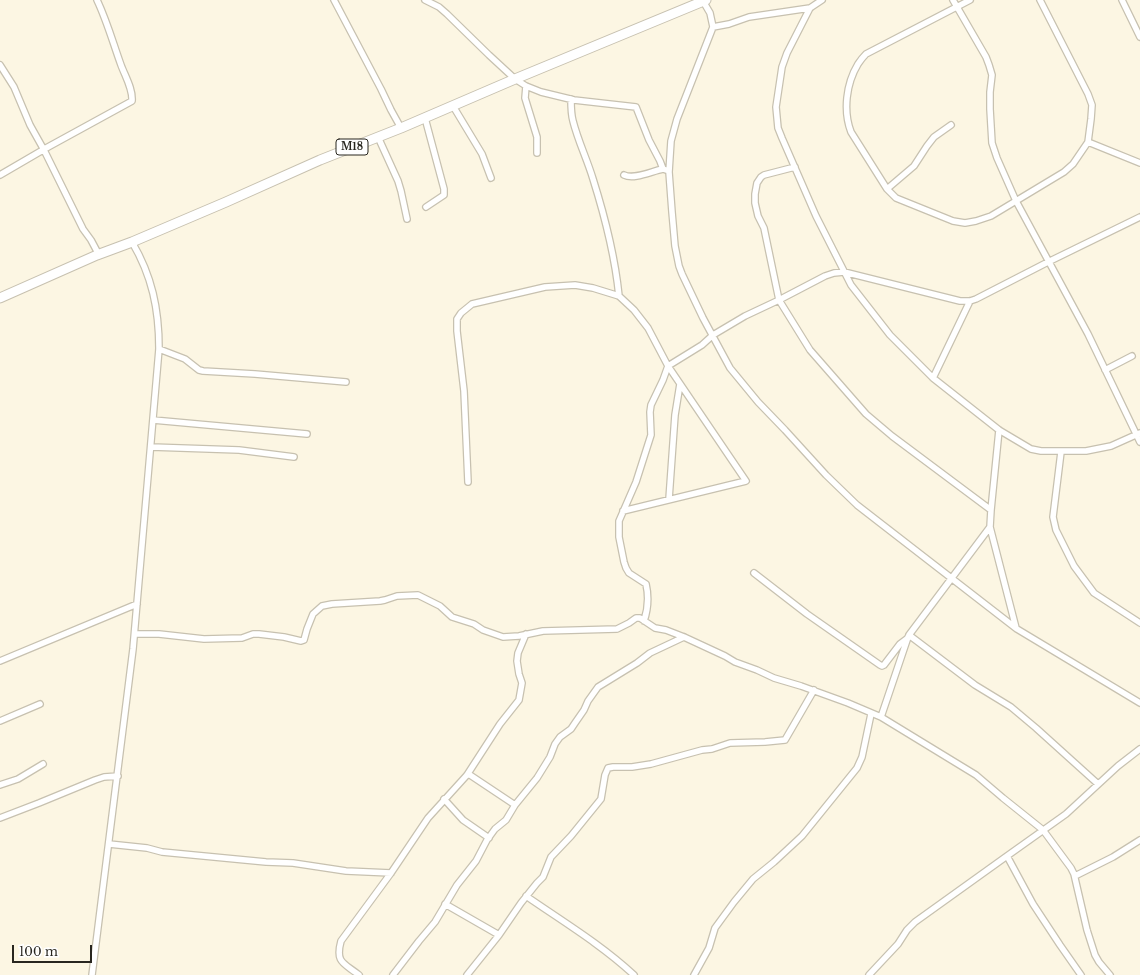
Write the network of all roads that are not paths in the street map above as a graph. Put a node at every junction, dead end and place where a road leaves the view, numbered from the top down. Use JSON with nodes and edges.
{"nodes":[{"id":1,"x":97,"y":0,"type":"edge"},
{"id":2,"x":334,"y":0,"type":"edge"},
{"id":3,"x":425,"y":0,"type":"edge"},
{"id":4,"x":822,"y":0,"type":"edge"},
{"id":5,"x":953,"y":0,"type":"edge"},
{"id":6,"x":970,"y":0,"type":"edge"},
{"id":7,"x":1040,"y":0,"type":"edge"},
{"id":8,"x":1122,"y":0,"type":"edge"},
{"id":9,"x":704,"y":1,"type":"edge"},
{"id":10,"x":957,"y":7,"type":"junction"},
{"id":11,"x":810,"y":8,"type":"junction"},
{"id":12,"x":713,"y":27,"type":"junction"},
{"id":13,"x":1140,"y":37,"type":"edge"},
{"id":14,"x":1,"y":69,"type":"edge"},
{"id":15,"x":515,"y":79,"type":"junction"},
{"id":16,"x":526,"y":86,"type":"junction"},
{"id":17,"x":571,"y":99,"type":"junction"},
{"id":18,"x":452,"y":106,"type":"junction"},
{"id":19,"x":425,"y":118,"type":"junction"},
{"id":20,"x":951,"y":126,"type":"dead end"},
{"id":21,"x":401,"y":128,"type":"junction"},
{"id":22,"x":378,"y":137,"type":"junction"},
{"id":23,"x":1088,"y":142,"type":"junction"},
{"id":24,"x":44,"y":150,"type":"junction"},
{"id":25,"x":537,"y":153,"type":"dead end"},
{"id":26,"x":1140,"y":163,"type":"edge"},
{"id":27,"x":795,"y":167,"type":"junction"},
{"id":28,"x":663,"y":169,"type":"junction"},
{"id":29,"x":669,"y":171,"type":"junction"},
{"id":30,"x":0,"y":175,"type":"edge"},
{"id":31,"x":624,"y":175,"type":"dead end"},
{"id":32,"x":491,"y":178,"type":"dead end"},
{"id":33,"x":887,"y":189,"type":"junction"},
{"id":34,"x":1016,"y":201,"type":"junction"},
{"id":35,"x":426,"y":207,"type":"dead end"},
{"id":36,"x":1140,"y":217,"type":"edge"},
{"id":37,"x":407,"y":219,"type":"dead end"},
{"id":38,"x":132,"y":242,"type":"junction"},
{"id":39,"x":99,"y":255,"type":"junction"},
{"id":40,"x":1048,"y":262,"type":"junction"},
{"id":41,"x":844,"y":272,"type":"junction"},
{"id":42,"x":619,"y":296,"type":"junction"},
{"id":43,"x":0,"y":298,"type":"edge"},
{"id":44,"x":779,"y":300,"type":"junction"},
{"id":45,"x":970,"y":301,"type":"junction"},
{"id":46,"x":712,"y":335,"type":"junction"},
{"id":47,"x":159,"y":349,"type":"junction"},
{"id":48,"x":1132,"y":356,"type":"dead end"},
{"id":49,"x":668,"y":366,"type":"junction"},
{"id":50,"x":1105,"y":370,"type":"junction"},
{"id":51,"x":933,"y":378,"type":"junction"},
{"id":52,"x":346,"y":382,"type":"dead end"},
{"id":53,"x":680,"y":384,"type":"junction"},
{"id":54,"x":153,"y":420,"type":"junction"},
{"id":55,"x":999,"y":430,"type":"junction"},
{"id":56,"x":307,"y":434,"type":"dead end"},
{"id":57,"x":1138,"y":434,"type":"edge"},
{"id":58,"x":1140,"y":442,"type":"edge"},
{"id":59,"x":151,"y":447,"type":"junction"},
{"id":60,"x":1061,"y":452,"type":"junction"},
{"id":61,"x":294,"y":457,"type":"dead end"},
{"id":62,"x":468,"y":482,"type":"dead end"},
{"id":63,"x":669,"y":499,"type":"junction"},
{"id":64,"x":991,"y":510,"type":"junction"},
{"id":65,"x":623,"y":511,"type":"junction"},
{"id":66,"x":990,"y":527,"type":"junction"},
{"id":67,"x":754,"y":573,"type":"dead end"},
{"id":68,"x":952,"y":579,"type":"junction"},
{"id":69,"x":137,"y":604,"type":"junction"},
{"id":70,"x":644,"y":621,"type":"junction"},
{"id":71,"x":1140,"y":623,"type":"edge"},
{"id":72,"x":1016,"y":629,"type":"junction"},
{"id":73,"x":135,"y":634,"type":"junction"},
{"id":74,"x":526,"y":634,"type":"junction"},
{"id":75,"x":684,"y":637,"type":"junction"},
{"id":76,"x":908,"y":637,"type":"junction"},
{"id":77,"x":0,"y":661,"type":"edge"},
{"id":78,"x":814,"y":690,"type":"junction"},
{"id":79,"x":1140,"y":703,"type":"edge"},
{"id":80,"x":40,"y":704,"type":"dead end"},
{"id":81,"x":871,"y":714,"type":"junction"},
{"id":82,"x":881,"y":717,"type":"junction"},
{"id":83,"x":0,"y":721,"type":"edge"},
{"id":84,"x":1140,"y":749,"type":"edge"},
{"id":85,"x":43,"y":764,"type":"dead end"},
{"id":86,"x":467,"y":775,"type":"junction"},
{"id":87,"x":118,"y":776,"type":"junction"},
{"id":88,"x":1098,"y":784,"type":"junction"},
{"id":89,"x":0,"y":786,"type":"edge"},
{"id":90,"x":444,"y":800,"type":"junction"},
{"id":91,"x":515,"y":805,"type":"junction"},
{"id":92,"x":0,"y":818,"type":"edge"},
{"id":93,"x":1043,"y":830,"type":"junction"},
{"id":94,"x":489,"y":838,"type":"junction"},
{"id":95,"x":1140,"y":840,"type":"edge"},
{"id":96,"x":109,"y":844,"type":"junction"},
{"id":97,"x":1007,"y":856,"type":"junction"},
{"id":98,"x":391,"y":873,"type":"junction"},
{"id":99,"x":1075,"y":876,"type":"junction"},
{"id":100,"x":526,"y":896,"type":"junction"},
{"id":101,"x":445,"y":904,"type":"junction"},
{"id":102,"x":498,"y":935,"type":"junction"},
{"id":103,"x":92,"y":975,"type":"edge"},
{"id":104,"x":359,"y":975,"type":"edge"},
{"id":105,"x":393,"y":975,"type":"edge"},
{"id":106,"x":467,"y":975,"type":"edge"},
{"id":107,"x":634,"y":975,"type":"edge"},
{"id":108,"x":694,"y":975,"type":"edge"},
{"id":109,"x":869,"y":975,"type":"edge"},
{"id":110,"x":1081,"y":975,"type":"edge"},
{"id":111,"x":1110,"y":975,"type":"edge"}],
"edges":[{"from":1,"to":24,"type":"street"},
{"from":2,"to":21,"type":"street"},
{"from":3,"to":15,"type":"street"},
{"from":4,"to":11,"type":"street"},
{"from":5,"to":10,"type":"street"},
{"from":6,"to":10,"type":"street"},
{"from":7,"to":23,"type":"street"},
{"from":8,"to":13,"type":"street"},
{"from":9,"to":12,"type":"street"},
{"from":9,"to":15,"type":"main road","number":"M18"},
{"from":10,"to":33,"type":"street"},
{"from":10,"to":34,"type":"street"},
{"from":11,"to":12,"type":"street"},
{"from":11,"to":27,"type":"street"},
{"from":12,"to":29,"type":"street"},
{"from":14,"to":24,"type":"street"},
{"from":15,"to":16,"type":"street"},
{"from":15,"to":18,"type":"main road","number":"M18"},
{"from":16,"to":17,"type":"street"},
{"from":16,"to":25,"type":"street"},
{"from":17,"to":28,"type":"street"},
{"from":17,"to":42,"type":"street"},
{"from":18,"to":19,"type":"main road","number":"M18"},
{"from":18,"to":32,"type":"street"},
{"from":19,"to":21,"type":"main road","number":"M18"},
{"from":19,"to":35,"type":"street"},
{"from":20,"to":33,"type":"street"},
{"from":21,"to":22,"type":"main road","number":"M18"},
{"from":22,"to":37,"type":"street"},
{"from":22,"to":38,"type":"main road","number":"M18"},
{"from":23,"to":26,"type":"street"},
{"from":23,"to":34,"type":"street"},
{"from":24,"to":30,"type":"street"},
{"from":24,"to":39,"type":"street"},
{"from":27,"to":41,"type":"street"},
{"from":27,"to":44,"type":"street"},
{"from":28,"to":29,"type":"street"},
{"from":28,"to":31,"type":"street"},
{"from":29,"to":46,"type":"street"},
{"from":33,"to":34,"type":"street"},
{"from":34,"to":40,"type":"street"},
{"from":36,"to":40,"type":"street"},
{"from":38,"to":39,"type":"main road","number":"M18"},
{"from":38,"to":47,"type":"street"},
{"from":39,"to":43,"type":"main road","number":"M18"},
{"from":40,"to":45,"type":"street"},
{"from":40,"to":50,"type":"street"},
{"from":41,"to":44,"type":"street"},
{"from":41,"to":45,"type":"street"},
{"from":41,"to":51,"type":"street"},
{"from":42,"to":49,"type":"street"},
{"from":42,"to":62,"type":"street"},
{"from":44,"to":46,"type":"street"},
{"from":44,"to":64,"type":"street"},
{"from":45,"to":51,"type":"street"},
{"from":46,"to":49,"type":"street"},
{"from":46,"to":68,"type":"street"},
{"from":47,"to":52,"type":"street"},
{"from":47,"to":54,"type":"street"},
{"from":48,"to":50,"type":"street"},
{"from":49,"to":53,"type":"street"},
{"from":49,"to":65,"type":"street"},
{"from":50,"to":57,"type":"street"},
{"from":51,"to":55,"type":"street"},
{"from":53,"to":63,"type":"street"},
{"from":53,"to":63,"type":"street"},
{"from":54,"to":56,"type":"street"},
{"from":54,"to":59,"type":"street"},
{"from":55,"to":60,"type":"street"},
{"from":55,"to":64,"type":"street"},
{"from":57,"to":58,"type":"street"},
{"from":57,"to":60,"type":"street"},
{"from":59,"to":61,"type":"street"},
{"from":59,"to":69,"type":"street"},
{"from":60,"to":71,"type":"street"},
{"from":63,"to":65,"type":"street"},
{"from":64,"to":66,"type":"street"},
{"from":65,"to":70,"type":"street"},
{"from":66,"to":68,"type":"street"},
{"from":66,"to":72,"type":"street"},
{"from":67,"to":76,"type":"street"},
{"from":68,"to":72,"type":"street"},
{"from":68,"to":76,"type":"street"},
{"from":69,"to":73,"type":"street"},
{"from":69,"to":77,"type":"street"},
{"from":70,"to":74,"type":"street"},
{"from":70,"to":75,"type":"street"},
{"from":72,"to":79,"type":"street"},
{"from":73,"to":74,"type":"street"},
{"from":73,"to":87,"type":"street"},
{"from":74,"to":86,"type":"street"},
{"from":75,"to":78,"type":"street"},
{"from":75,"to":91,"type":"street"},
{"from":76,"to":82,"type":"street"},
{"from":76,"to":88,"type":"street"},
{"from":78,"to":81,"type":"street"},
{"from":78,"to":100,"type":"street"},
{"from":80,"to":83,"type":"street"},
{"from":81,"to":82,"type":"street"},
{"from":81,"to":108,"type":"street"},
{"from":82,"to":93,"type":"street"},
{"from":84,"to":88,"type":"street"},
{"from":85,"to":89,"type":"street"},
{"from":86,"to":90,"type":"street"},
{"from":86,"to":91,"type":"street"},
{"from":87,"to":92,"type":"street"},
{"from":87,"to":96,"type":"street"},
{"from":88,"to":93,"type":"street"},
{"from":90,"to":94,"type":"street"},
{"from":90,"to":98,"type":"street"},
{"from":91,"to":94,"type":"street"},
{"from":93,"to":97,"type":"street"},
{"from":93,"to":99,"type":"street"},
{"from":94,"to":101,"type":"street"},
{"from":95,"to":99,"type":"street"},
{"from":96,"to":98,"type":"street"},
{"from":96,"to":103,"type":"street"},
{"from":97,"to":109,"type":"street"},
{"from":97,"to":110,"type":"street"},
{"from":98,"to":104,"type":"street"},
{"from":99,"to":111,"type":"street"},
{"from":100,"to":102,"type":"street"},
{"from":100,"to":107,"type":"street"},
{"from":101,"to":102,"type":"street"},
{"from":101,"to":105,"type":"street"},
{"from":102,"to":106,"type":"street"}]}
